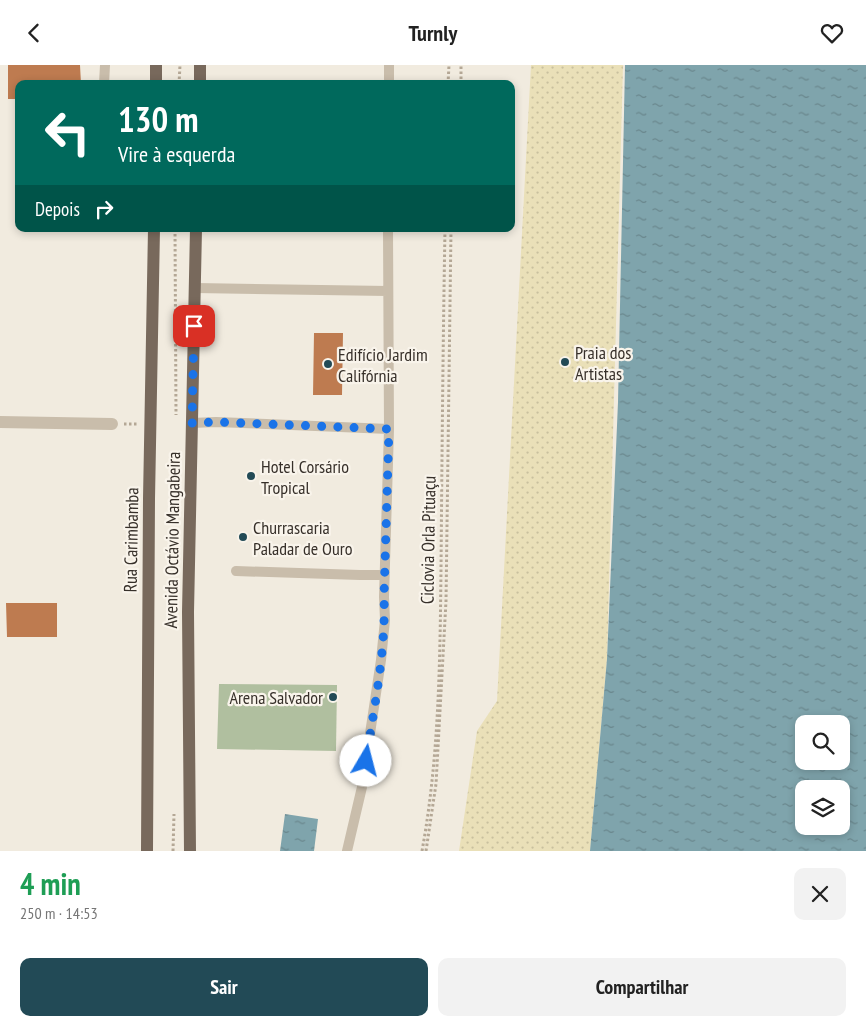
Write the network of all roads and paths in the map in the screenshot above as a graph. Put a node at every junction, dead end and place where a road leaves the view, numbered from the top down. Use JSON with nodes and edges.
{"nodes":[{"id":1,"x":105,"y":65,"type":"edge"},
{"id":2,"x":156,"y":65,"type":"edge"},
{"id":3,"x":180,"y":65,"type":"edge"},
{"id":4,"x":200,"y":65,"type":"edge"},
{"id":5,"x":389,"y":65,"type":"edge"},
{"id":6,"x":449,"y":65,"type":"edge"},
{"id":7,"x":461,"y":65,"type":"edge"},
{"id":8,"x":104,"y":80,"type":"edge"},
{"id":9,"x":156,"y":80,"type":"edge"},
{"id":10,"x":180,"y":80,"type":"edge"},
{"id":11,"x":200,"y":80,"type":"edge"},
{"id":12,"x":389,"y":80,"type":"edge"},
{"id":13,"x":448,"y":80,"type":"edge"},
{"id":14,"x":461,"y":80,"type":"edge"},
{"id":15,"x":154,"y":232,"type":"edge"},
{"id":16,"x":196,"y":232,"type":"edge"},
{"id":17,"x":388,"y":232,"type":"edge"},
{"id":18,"x":445,"y":232,"type":"edge"},
{"id":19,"x":451,"y":232,"type":"edge"},
{"id":20,"x":195,"y":288,"type":"junction"},
{"id":21,"x":388,"y":291,"type":"junction"},
{"id":22,"x":450,"y":306,"type":"junction"},
{"id":23,"x":444,"y":307,"type":"junction"},
{"id":24,"x":0,"y":422,"type":"edge"},
{"id":25,"x":192,"y":423,"type":"junction"},
{"id":26,"x":112,"y":424,"type":"joint"},
{"id":27,"x":151,"y":425,"type":"junction"},
{"id":28,"x":389,"y":429,"type":"junction"},
{"id":29,"x":236,"y":571,"type":"dead end"},
{"id":30,"x":384,"y":575,"type":"junction"},
{"id":31,"x":440,"y":600,"type":"junction"},
{"id":32,"x":446,"y":600,"type":"junction"},
{"id":33,"x":147,"y":851,"type":"edge"},
{"id":34,"x":190,"y":851,"type":"edge"},
{"id":35,"x":346,"y":851,"type":"edge"},
{"id":36,"x":422,"y":851,"type":"edge"},
{"id":37,"x":426,"y":851,"type":"edge"}],
"edges":[{"from":1,"to":8,"type":"lane"},
{"from":2,"to":9,"type":"main road"},
{"from":3,"to":10,"type":"path"},
{"from":4,"to":11,"type":"main road"},
{"from":5,"to":12,"type":"lane"},
{"from":6,"to":13,"type":"path"},
{"from":7,"to":14,"type":"path"},
{"from":15,"to":27,"type":"main road","name":"Rua Carimbamba"},
{"from":16,"to":20,"type":"main road","name":"Avenida Octávio Mangabeira"},
{"from":17,"to":21,"type":"lane"},
{"from":18,"to":23,"type":"path","name":"Ciclovia Orla Pituaçu"},
{"from":19,"to":22,"type":"path"},
{"from":20,"to":21,"type":"lane"},
{"from":20,"to":25,"type":"main road","name":"Avenida Octávio Mangabeira"},
{"from":21,"to":28,"type":"lane"},
{"from":22,"to":23,"type":"path"},
{"from":22,"to":32,"type":"path"},
{"from":23,"to":31,"type":"path","name":"Ciclovia Orla Pituaçu"},
{"from":24,"to":26,"type":"street"},
{"from":25,"to":28,"type":"lane"},
{"from":25,"to":34,"type":"main road","name":"Avenida Octávio Mangabeira"},
{"from":26,"to":27,"type":"path"},
{"from":27,"to":33,"type":"main road","name":"Rua Carimbamba"},
{"from":28,"to":30,"type":"lane"},
{"from":29,"to":30,"type":"lane"},
{"from":30,"to":35,"type":"lane"},
{"from":31,"to":32,"type":"path"},
{"from":31,"to":36,"type":"path","name":"Ciclovia Orla Pituaçu"},
{"from":32,"to":37,"type":"path"}]}
